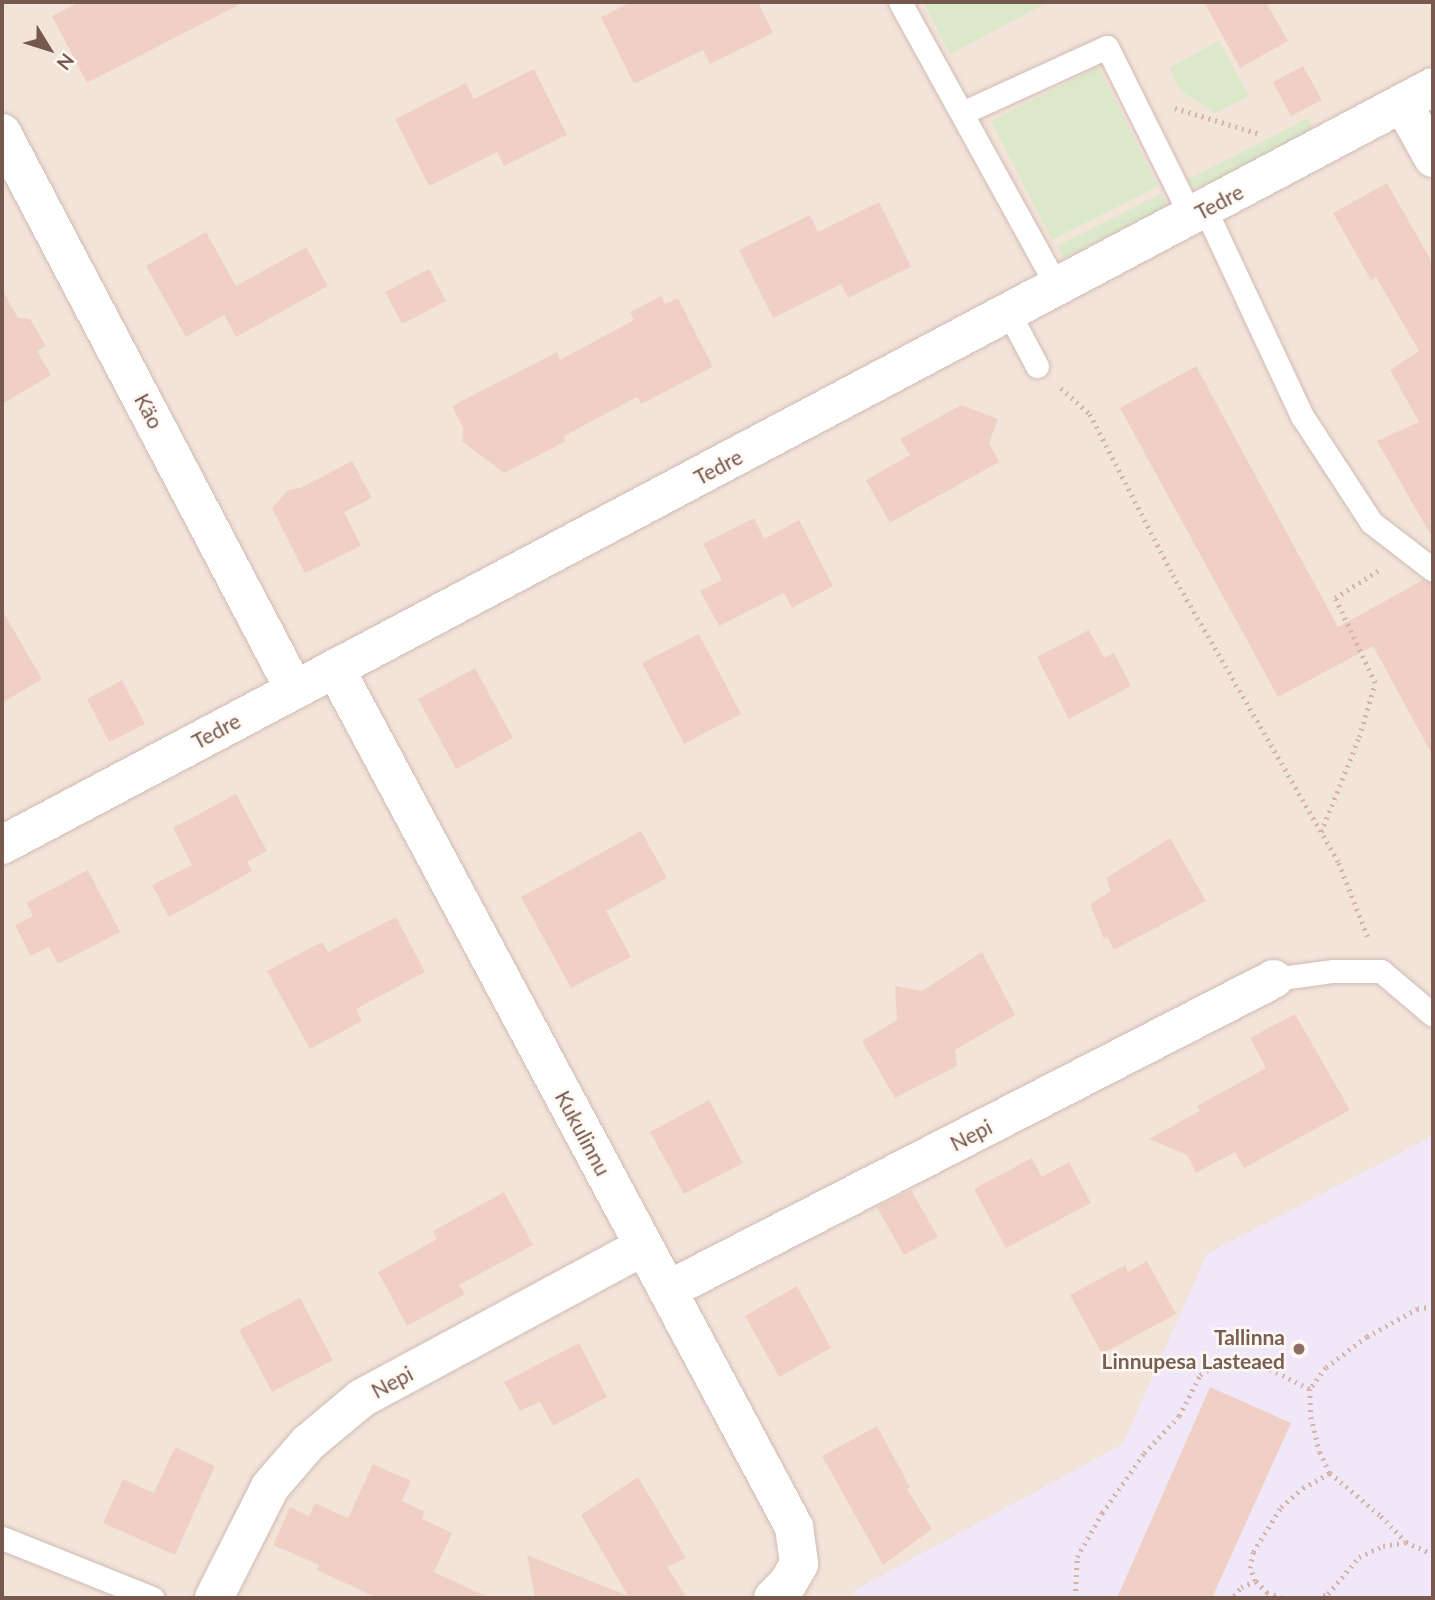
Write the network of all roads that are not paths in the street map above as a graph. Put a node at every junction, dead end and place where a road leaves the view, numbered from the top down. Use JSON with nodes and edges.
{"nodes":[{"id":1,"x":900,"y":2,"type":"edge"},
{"id":2,"x":1418,"y":95,"type":"edge"},
{"id":3,"x":962,"y":113,"type":"junction"},
{"id":4,"x":2,"y":133,"type":"edge"},
{"id":5,"x":1433,"y":158,"type":"edge"},
{"id":6,"x":1198,"y":213,"type":"junction"},
{"id":7,"x":1058,"y":288,"type":"junction"},
{"id":8,"x":1009,"y":313,"type":"junction"},
{"id":9,"x":1037,"y":366,"type":"road end"},
{"id":10,"x":1433,"y":570,"type":"edge"},
{"id":11,"x":335,"y":668,"type":"junction"},
{"id":12,"x":294,"y":689,"type":"junction"},
{"id":13,"x":2,"y":845,"type":"edge"},
{"id":14,"x":1274,"y":979,"type":"joint"},
{"id":15,"x":1433,"y":1015,"type":"edge"},
{"id":16,"x":644,"y":1246,"type":"junction"},
{"id":17,"x":668,"y":1290,"type":"junction"},
{"id":18,"x":2,"y":1538,"type":"edge"},
{"id":19,"x":152,"y":1598,"type":"edge"},
{"id":20,"x":214,"y":1598,"type":"edge"},
{"id":21,"x":774,"y":1598,"type":"edge"}],
"edges":[{"from":1,"to":3,"type":"lane"},
{"from":2,"to":5,"type":"street"},
{"from":2,"to":6,"type":"street","name":"Tedre"},
{"from":3,"to":6,"type":"lane"},
{"from":3,"to":7,"type":"lane"},
{"from":4,"to":12,"type":"street","name":"Käo"},
{"from":6,"to":7,"type":"street","name":"Tedre"},
{"from":6,"to":10,"type":"lane"},
{"from":7,"to":8,"type":"street","name":"Tedre"},
{"from":8,"to":9,"type":"lane"},
{"from":8,"to":11,"type":"street","name":"Tedre"},
{"from":11,"to":12,"type":"street","name":"Tedre"},
{"from":11,"to":16,"type":"street","name":"Kukulinnu"},
{"from":12,"to":13,"type":"street","name":"Tedre"},
{"from":14,"to":15,"type":"lane"},
{"from":14,"to":17,"type":"street","name":"Nepi"},
{"from":16,"to":17,"type":"street","name":"Kukulinnu"},
{"from":16,"to":20,"type":"street","name":"Nepi"},
{"from":17,"to":21,"type":"street","name":"Kukulinnu"},
{"from":18,"to":19,"type":"lane"}]}
